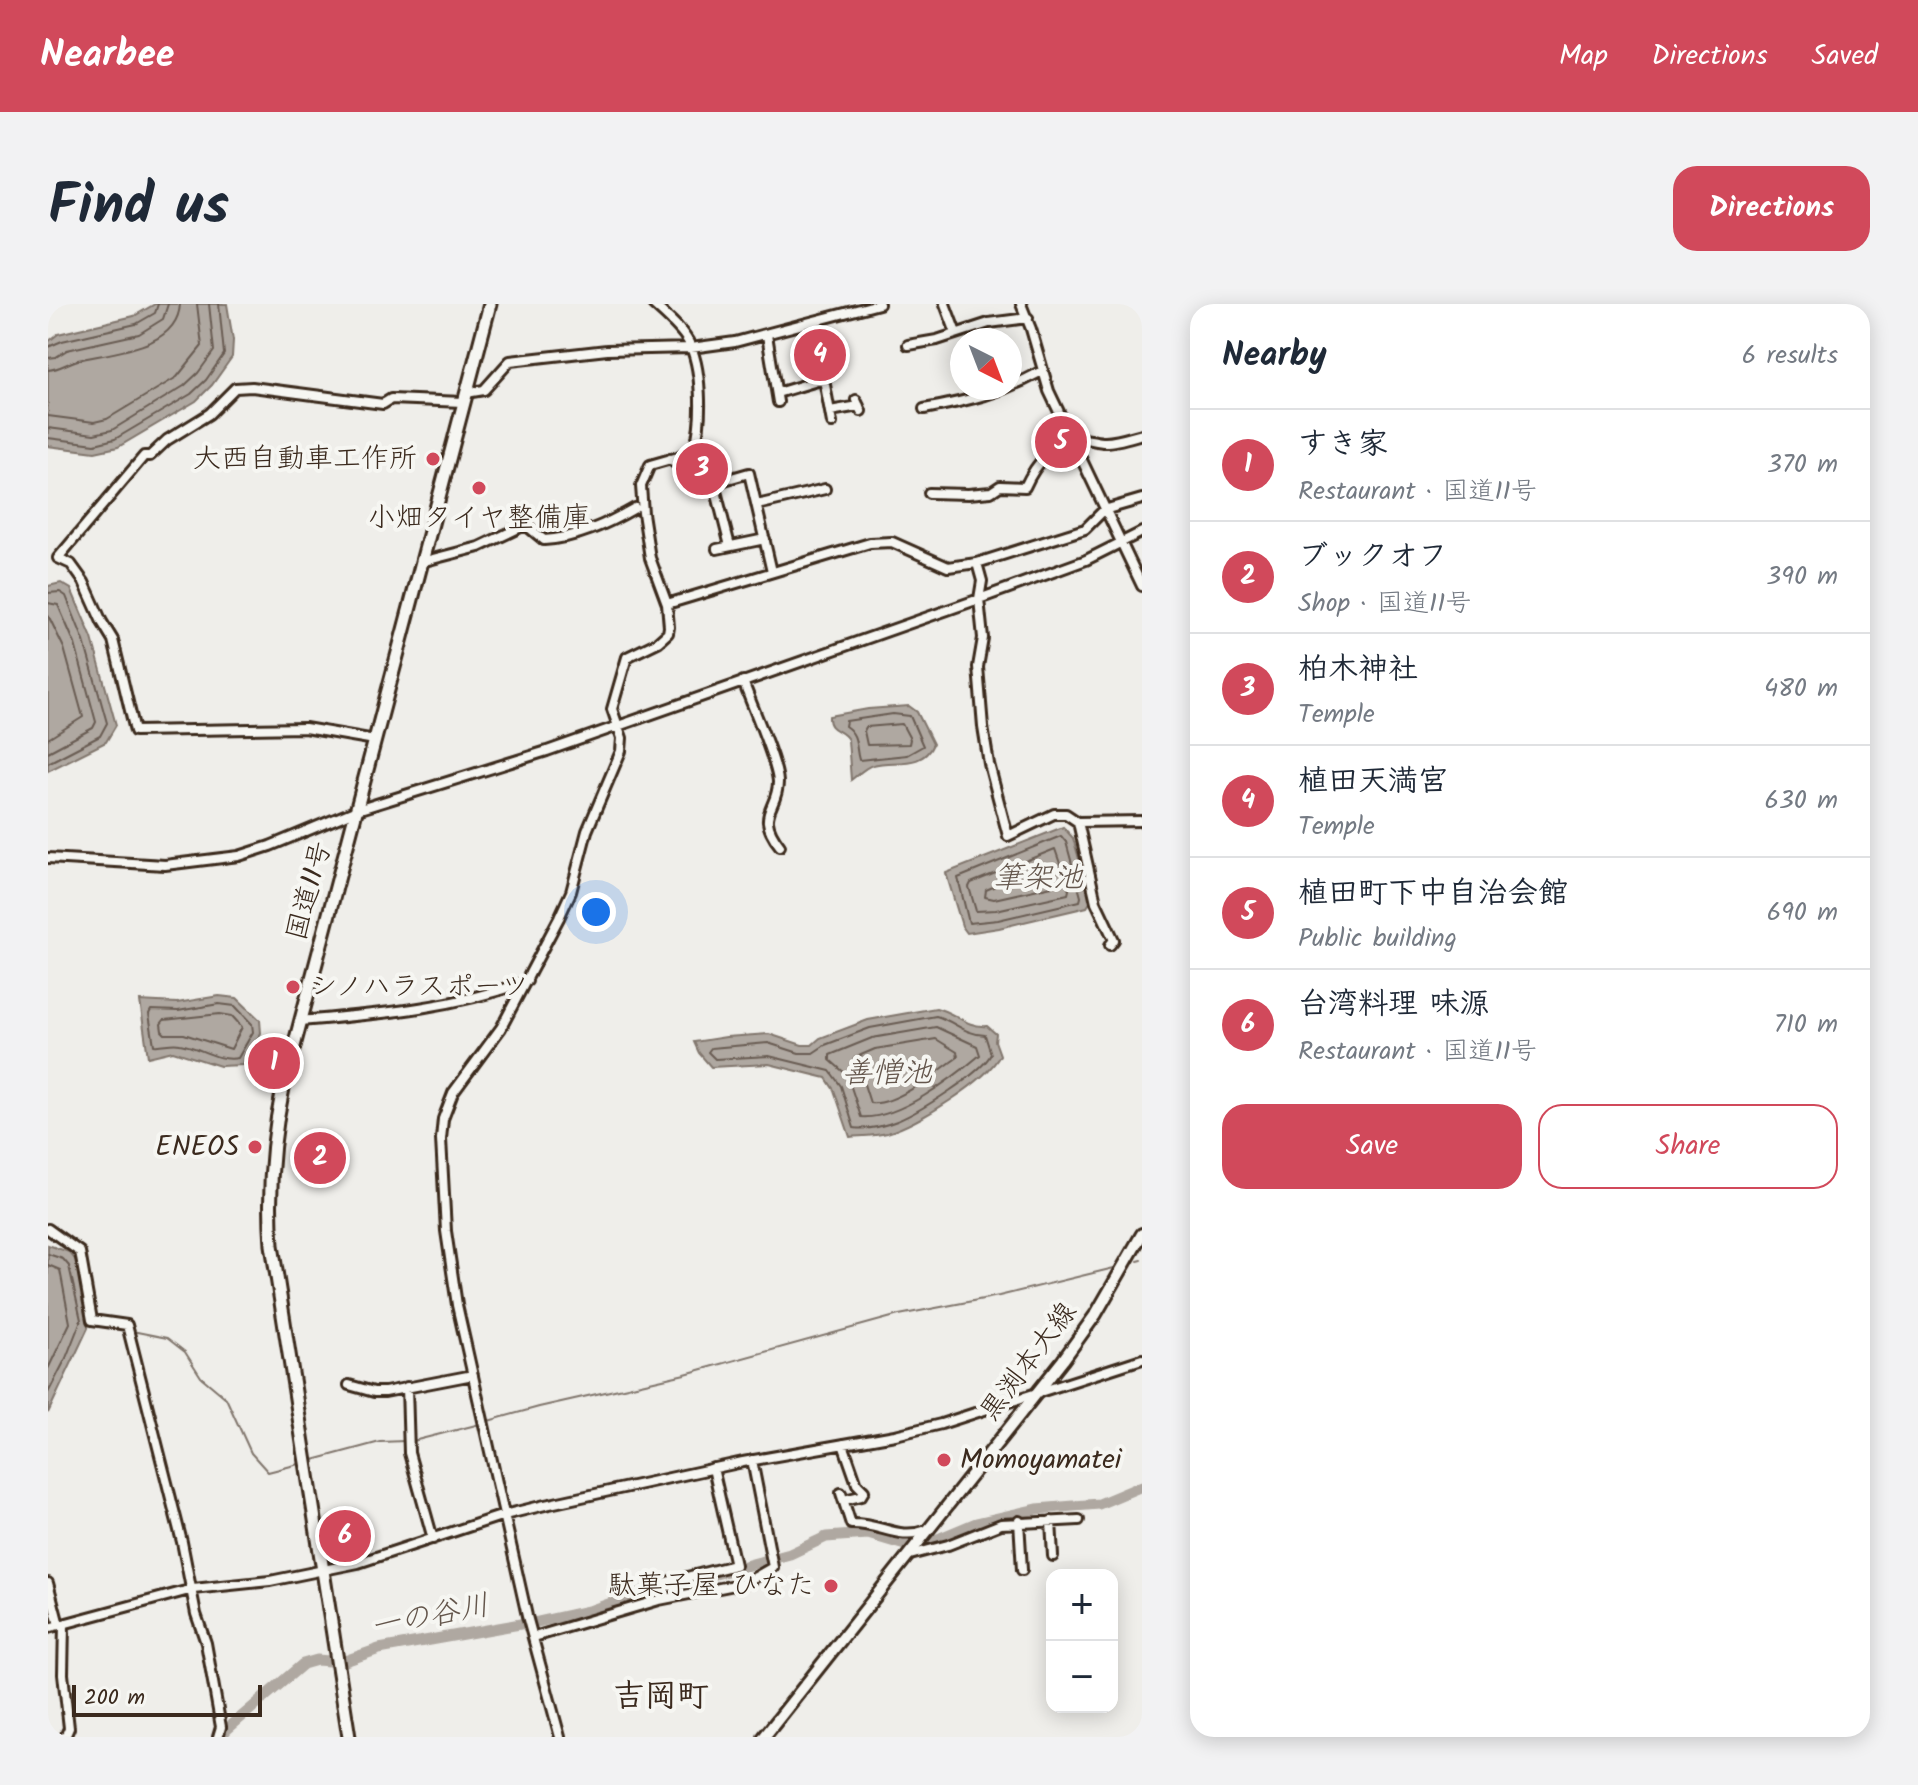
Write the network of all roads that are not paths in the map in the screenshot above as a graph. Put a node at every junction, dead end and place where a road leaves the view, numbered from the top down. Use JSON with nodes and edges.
{"nodes":[{"id":1,"x":490,"y":304,"type":"edge"},
{"id":2,"x":653,"y":304,"type":"edge"},
{"id":3,"x":879,"y":304,"type":"edge"},
{"id":4,"x":945,"y":304,"type":"edge"},
{"id":5,"x":1021,"y":304,"type":"edge"},
{"id":6,"x":1028,"y":318,"type":"junction"},
{"id":7,"x":954,"y":328,"type":"edge"},
{"id":8,"x":972,"y":328,"type":"edge"},
{"id":9,"x":950,"y":334,"type":"edge"},
{"id":10,"x":767,"y":335,"type":"junction"},
{"id":11,"x":908,"y":345,"type":"dead end"},
{"id":12,"x":691,"y":348,"type":"junction"},
{"id":13,"x":1042,"y":371,"type":"junction"},
{"id":14,"x":794,"y":388,"type":"junction"},
{"id":15,"x":465,"y":398,"type":"junction"},
{"id":16,"x":797,"y":399,"type":"dead end"},
{"id":17,"x":859,"y":406,"type":"dead end"},
{"id":18,"x":924,"y":409,"type":"dead end"},
{"id":19,"x":830,"y":411,"type":"junction"},
{"id":20,"x":832,"y":423,"type":"dead end"},
{"id":21,"x":1142,"y":434,"type":"edge"},
{"id":22,"x":1071,"y":440,"type":"junction"},
{"id":23,"x":670,"y":459,"type":"junction"},
{"id":24,"x":714,"y":483,"type":"junction"},
{"id":25,"x":825,"y":489,"type":"dead end"},
{"id":26,"x":929,"y":493,"type":"dead end"},
{"id":27,"x":1142,"y":499,"type":"edge"},
{"id":28,"x":757,"y":505,"type":"junction"},
{"id":29,"x":635,"y":508,"type":"dead end"},
{"id":30,"x":1104,"y":510,"type":"junction"},
{"id":31,"x":1142,"y":532,"type":"edge"},
{"id":32,"x":765,"y":539,"type":"junction"},
{"id":33,"x":1121,"y":544,"type":"junction"},
{"id":34,"x":730,"y":546,"type":"junction"},
{"id":35,"x":717,"y":549,"type":"dead end"},
{"id":36,"x":421,"y":562,"type":"junction"},
{"id":37,"x":977,"y":563,"type":"junction"},
{"id":38,"x":772,"y":572,"type":"junction"},
{"id":39,"x":1142,"y":586,"type":"edge"},
{"id":40,"x":979,"y":599,"type":"junction"},
{"id":41,"x":667,"y":604,"type":"junction"},
{"id":42,"x":743,"y":681,"type":"junction"},
{"id":43,"x":617,"y":727,"type":"junction"},
{"id":44,"x":375,"y":740,"type":"junction"},
{"id":45,"x":357,"y":810,"type":"junction"},
{"id":46,"x":1142,"y":821,"type":"edge"},
{"id":47,"x":1078,"y":822,"type":"junction"},
{"id":48,"x":780,"y":846,"type":"dead end"},
{"id":49,"x":48,"y":858,"type":"edge"},
{"id":50,"x":1110,"y":945,"type":"dead end"},
{"id":51,"x":527,"y":981,"type":"junction"},
{"id":52,"x":301,"y":1021,"type":"junction"},
{"id":53,"x":48,"y":1229,"type":"edge"},
{"id":54,"x":1142,"y":1234,"type":"edge"},
{"id":55,"x":1142,"y":1359,"type":"edge"},
{"id":56,"x":473,"y":1375,"type":"junction"},
{"id":57,"x":349,"y":1385,"type":"dead end"},
{"id":58,"x":407,"y":1387,"type":"junction"},
{"id":59,"x":1040,"y":1390,"type":"junction"},
{"id":60,"x":843,"y":1444,"type":"junction"},
{"id":61,"x":752,"y":1460,"type":"junction"},
{"id":62,"x":713,"y":1468,"type":"junction"},
{"id":63,"x":504,"y":1515,"type":"junction"},
{"id":64,"x":1079,"y":1520,"type":"dead end"},
{"id":65,"x":1019,"y":1521,"type":"junction"},
{"id":66,"x":1051,"y":1521,"type":"junction"},
{"id":67,"x":932,"y":1528,"type":"junction"},
{"id":68,"x":433,"y":1539,"type":"junction"},
{"id":69,"x":910,"y":1555,"type":"junction"},
{"id":70,"x":1053,"y":1556,"type":"dead end"},
{"id":71,"x":323,"y":1569,"type":"junction"},
{"id":72,"x":1022,"y":1570,"type":"dead end"},
{"id":73,"x":48,"y":1583,"type":"edge"},
{"id":74,"x":663,"y":1583,"type":"dead end"},
{"id":75,"x":193,"y":1589,"type":"junction"},
{"id":76,"x":62,"y":1625,"type":"junction"},
{"id":77,"x":48,"y":1628,"type":"edge"},
{"id":78,"x":534,"y":1637,"type":"junction"},
{"id":79,"x":65,"y":1737,"type":"edge"},
{"id":80,"x":218,"y":1737,"type":"edge"},
{"id":81,"x":349,"y":1737,"type":"edge"},
{"id":82,"x":560,"y":1737,"type":"edge"},
{"id":83,"x":764,"y":1737,"type":"edge"}],
"edges":[{"from":1,"to":15,"type":"highway","name":"国道11号"},
{"from":2,"to":12,"type":"street"},
{"from":3,"to":10,"type":"street"},
{"from":4,"to":7,"type":"street"},
{"from":5,"to":6,"type":"street"},
{"from":6,"to":8,"type":"street"},
{"from":6,"to":13,"type":"street"},
{"from":9,"to":11,"type":"street"},
{"from":10,"to":12,"type":"street"},
{"from":10,"to":14,"type":"street"},
{"from":12,"to":15,"type":"street"},
{"from":12,"to":23,"type":"street"},
{"from":13,"to":18,"type":"street"},
{"from":13,"to":22,"type":"street"},
{"from":14,"to":16,"type":"street"},
{"from":14,"to":19,"type":"street"},
{"from":15,"to":36,"type":"highway","name":"国道11号"},
{"from":15,"to":44,"type":"street"},
{"from":17,"to":19,"type":"street"},
{"from":19,"to":20,"type":"street"},
{"from":21,"to":22,"type":"street"},
{"from":22,"to":26,"type":"street"},
{"from":22,"to":30,"type":"street"},
{"from":23,"to":24,"type":"street"},
{"from":23,"to":41,"type":"street"},
{"from":24,"to":28,"type":"street"},
{"from":24,"to":34,"type":"street"},
{"from":25,"to":28,"type":"street"},
{"from":27,"to":30,"type":"street"},
{"from":28,"to":32,"type":"street"},
{"from":29,"to":36,"type":"street"},
{"from":30,"to":33,"type":"street"},
{"from":30,"to":37,"type":"street"},
{"from":31,"to":33,"type":"street"},
{"from":32,"to":34,"type":"street"},
{"from":32,"to":38,"type":"street"},
{"from":33,"to":39,"type":"street"},
{"from":33,"to":40,"type":"street"},
{"from":34,"to":35,"type":"street"},
{"from":36,"to":44,"type":"highway","name":"国道11号"},
{"from":37,"to":38,"type":"street"},
{"from":37,"to":40,"type":"street"},
{"from":38,"to":41,"type":"street"},
{"from":40,"to":42,"type":"street"},
{"from":40,"to":47,"type":"street"},
{"from":41,"to":43,"type":"street"},
{"from":42,"to":43,"type":"street"},
{"from":42,"to":48,"type":"street"},
{"from":43,"to":45,"type":"street"},
{"from":43,"to":51,"type":"street"},
{"from":44,"to":45,"type":"highway","name":"国道11号"},
{"from":45,"to":49,"type":"street"},
{"from":45,"to":52,"type":"highway","name":"国道11号"},
{"from":46,"to":47,"type":"street"},
{"from":47,"to":50,"type":"street"},
{"from":51,"to":52,"type":"street"},
{"from":51,"to":56,"type":"street"},
{"from":52,"to":71,"type":"highway","name":"国道11号"},
{"from":53,"to":75,"type":"street"},
{"from":54,"to":59,"type":"main road","name":"黒渕本大線"},
{"from":55,"to":59,"type":"street"},
{"from":56,"to":58,"type":"street"},
{"from":56,"to":63,"type":"street"},
{"from":57,"to":58,"type":"street"},
{"from":58,"to":68,"type":"street"},
{"from":59,"to":60,"type":"street"},
{"from":59,"to":67,"type":"main road","name":"黒渕本大線"},
{"from":60,"to":61,"type":"street"},
{"from":60,"to":67,"type":"street"},
{"from":61,"to":62,"type":"street"},
{"from":61,"to":78,"type":"street"},
{"from":62,"to":63,"type":"street"},
{"from":62,"to":74,"type":"street"},
{"from":63,"to":68,"type":"street"},
{"from":63,"to":78,"type":"street"},
{"from":64,"to":66,"type":"street"},
{"from":65,"to":66,"type":"street"},
{"from":65,"to":69,"type":"street"},
{"from":65,"to":72,"type":"street"},
{"from":66,"to":70,"type":"street"},
{"from":67,"to":69,"type":"main road","name":"黒渕本大線"},
{"from":68,"to":71,"type":"street"},
{"from":69,"to":83,"type":"main road","name":"黒渕本大線"},
{"from":71,"to":75,"type":"street"},
{"from":71,"to":81,"type":"highway","name":"国道11号"},
{"from":73,"to":76,"type":"street"},
{"from":75,"to":76,"type":"street"},
{"from":75,"to":80,"type":"street"},
{"from":76,"to":77,"type":"street"},
{"from":76,"to":79,"type":"street"},
{"from":78,"to":82,"type":"street"}]}
